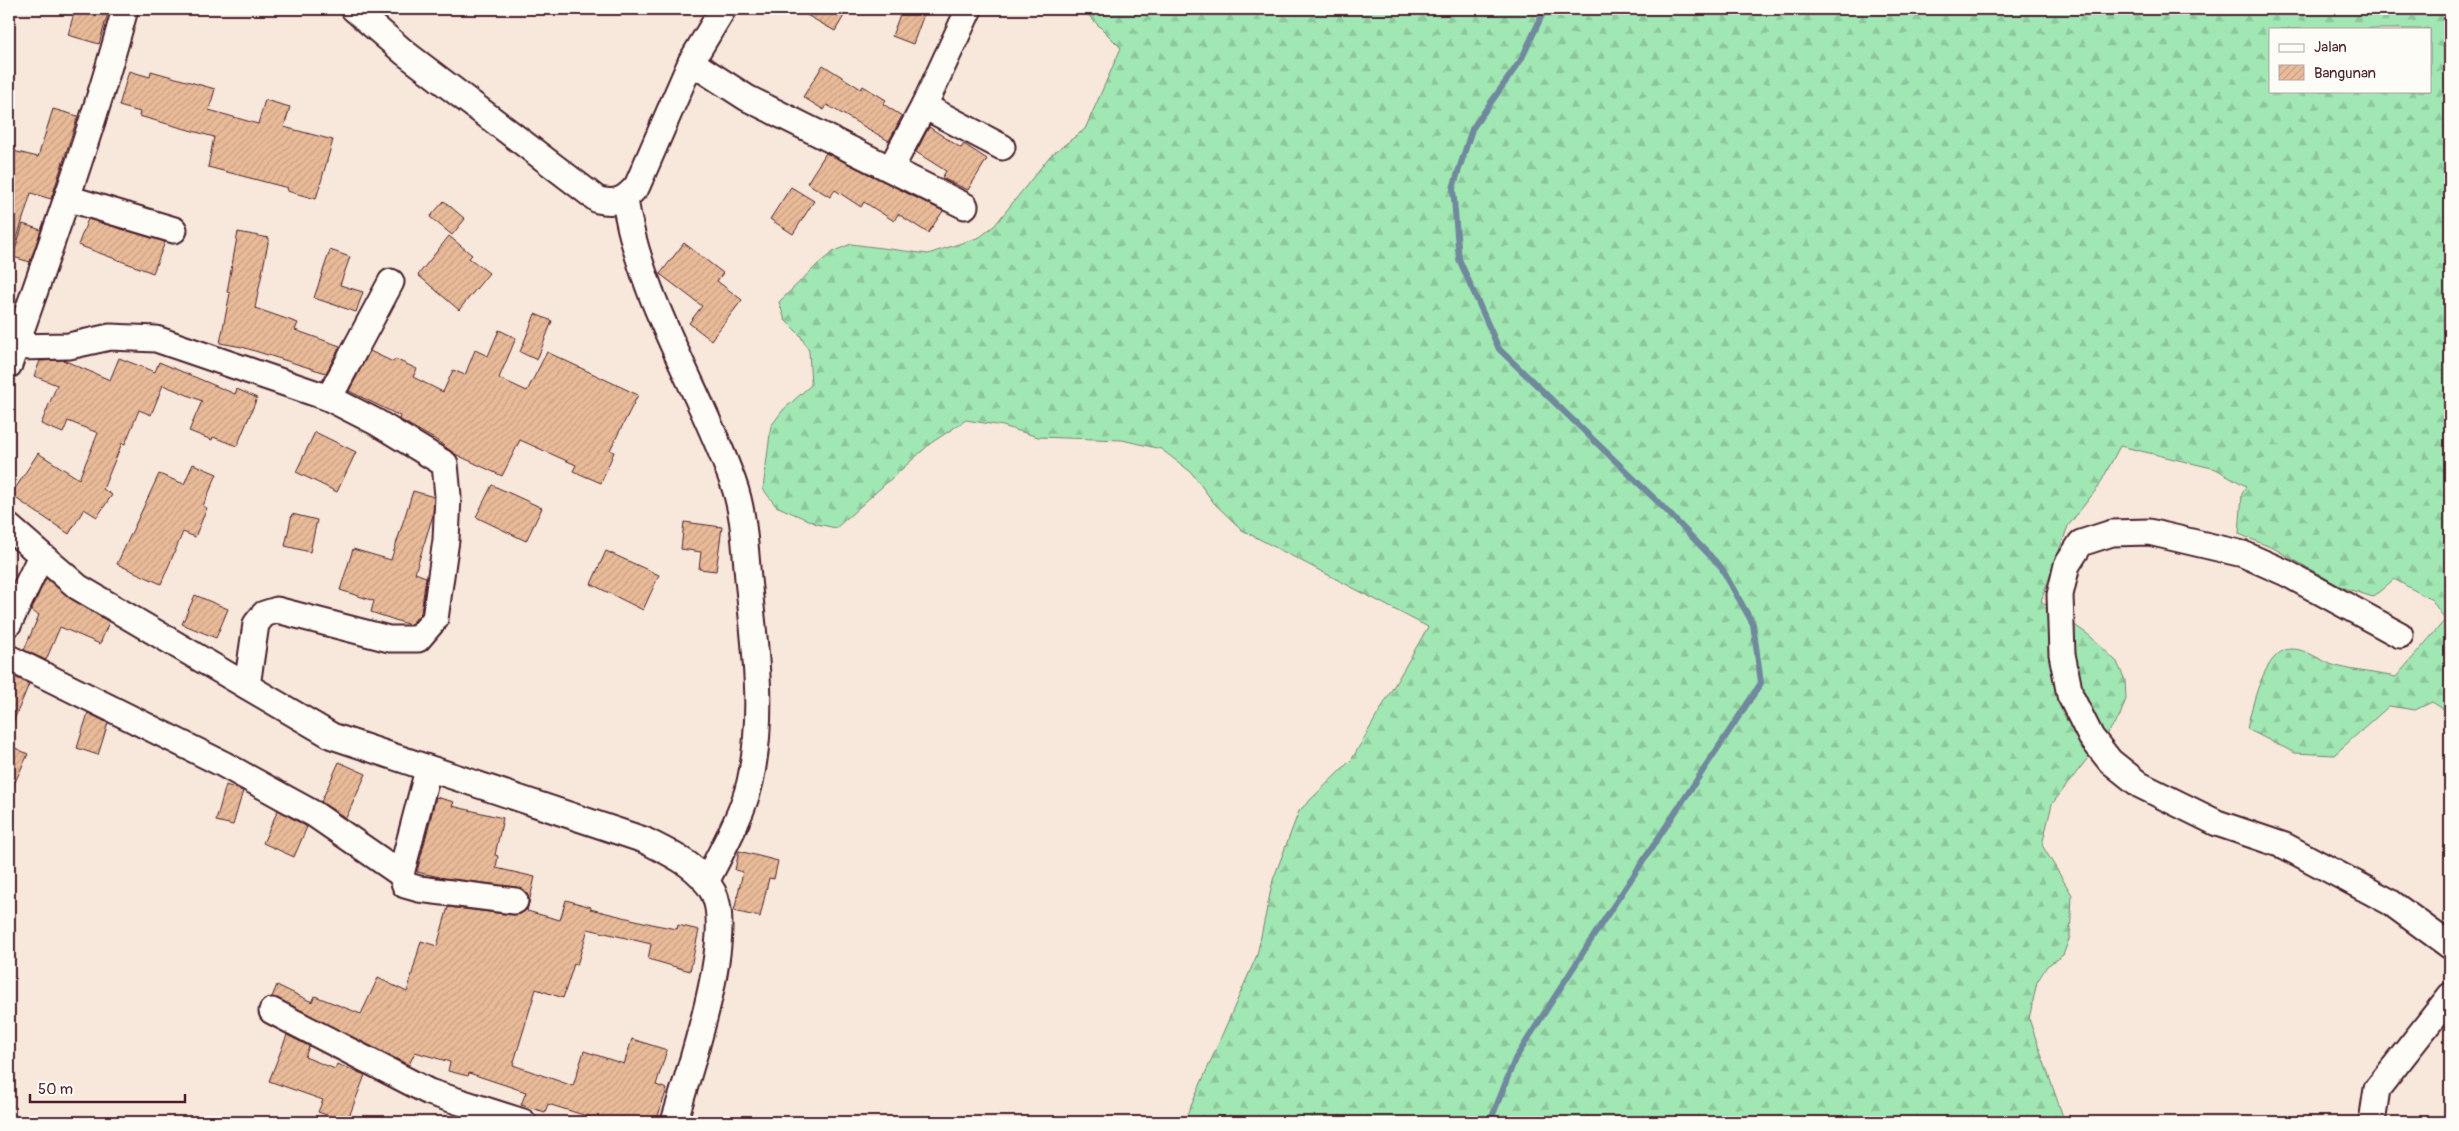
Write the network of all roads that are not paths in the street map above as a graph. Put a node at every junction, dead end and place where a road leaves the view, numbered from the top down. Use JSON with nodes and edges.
{"nodes":[{"id":1,"x":125,"y":9,"type":"edge"},
{"id":2,"x":354,"y":9,"type":"edge"},
{"id":3,"x":723,"y":9,"type":"edge"},
{"id":4,"x":969,"y":9,"type":"edge"},
{"id":5,"x":691,"y":62,"type":"junction"},
{"id":6,"x":924,"y":106,"type":"junction"},
{"id":7,"x":1002,"y":147,"type":"dead end"},
{"id":8,"x":891,"y":168,"type":"junction"},
{"id":9,"x":67,"y":198,"type":"junction"},
{"id":10,"x":624,"y":200,"type":"junction"},
{"id":11,"x":964,"y":206,"type":"dead end"},
{"id":12,"x":174,"y":230,"type":"dead end"},
{"id":13,"x":391,"y":282,"type":"dead end"},
{"id":14,"x":12,"y":356,"type":"edge"},
{"id":15,"x":329,"y":398,"type":"junction"},
{"id":16,"x":9,"y":527,"type":"edge"},
{"id":17,"x":41,"y":556,"type":"junction"},
{"id":18,"x":9,"y":623,"type":"edge"},
{"id":19,"x":2400,"y":636,"type":"dead end"},
{"id":20,"x":9,"y":658,"type":"edge"},
{"id":21,"x":247,"y":686,"type":"junction"},
{"id":22,"x":428,"y":770,"type":"junction"},
{"id":23,"x":401,"y":874,"type":"junction"},
{"id":24,"x":706,"y":882,"type":"junction"},
{"id":25,"x":515,"y":901,"type":"dead end"},
{"id":26,"x":2450,"y":946,"type":"edge"},
{"id":27,"x":2450,"y":996,"type":"edge"},
{"id":28,"x":272,"y":1012,"type":"dead end"},
{"id":29,"x":523,"y":1122,"type":"edge"},
{"id":30,"x":674,"y":1122,"type":"edge"},
{"id":31,"x":2372,"y":1122,"type":"edge"}],
"edges":[{"from":1,"to":9,"type":"street"},
{"from":2,"to":10,"type":"street"},
{"from":3,"to":5,"type":"street"},
{"from":4,"to":6,"type":"street"},
{"from":5,"to":8,"type":"street"},
{"from":5,"to":10,"type":"street"},
{"from":6,"to":7,"type":"street"},
{"from":6,"to":8,"type":"street"},
{"from":8,"to":11,"type":"street"},
{"from":9,"to":12,"type":"street"},
{"from":9,"to":14,"type":"street"},
{"from":10,"to":24,"type":"street"},
{"from":13,"to":15,"type":"street"},
{"from":14,"to":15,"type":"street"},
{"from":15,"to":21,"type":"street"},
{"from":16,"to":17,"type":"street"},
{"from":17,"to":18,"type":"street"},
{"from":17,"to":21,"type":"street"},
{"from":19,"to":26,"type":"street"},
{"from":20,"to":23,"type":"street"},
{"from":21,"to":22,"type":"street"},
{"from":22,"to":23,"type":"street"},
{"from":22,"to":24,"type":"street"},
{"from":23,"to":25,"type":"street"},
{"from":24,"to":30,"type":"street"},
{"from":27,"to":31,"type":"street"},
{"from":28,"to":29,"type":"street"}]}
